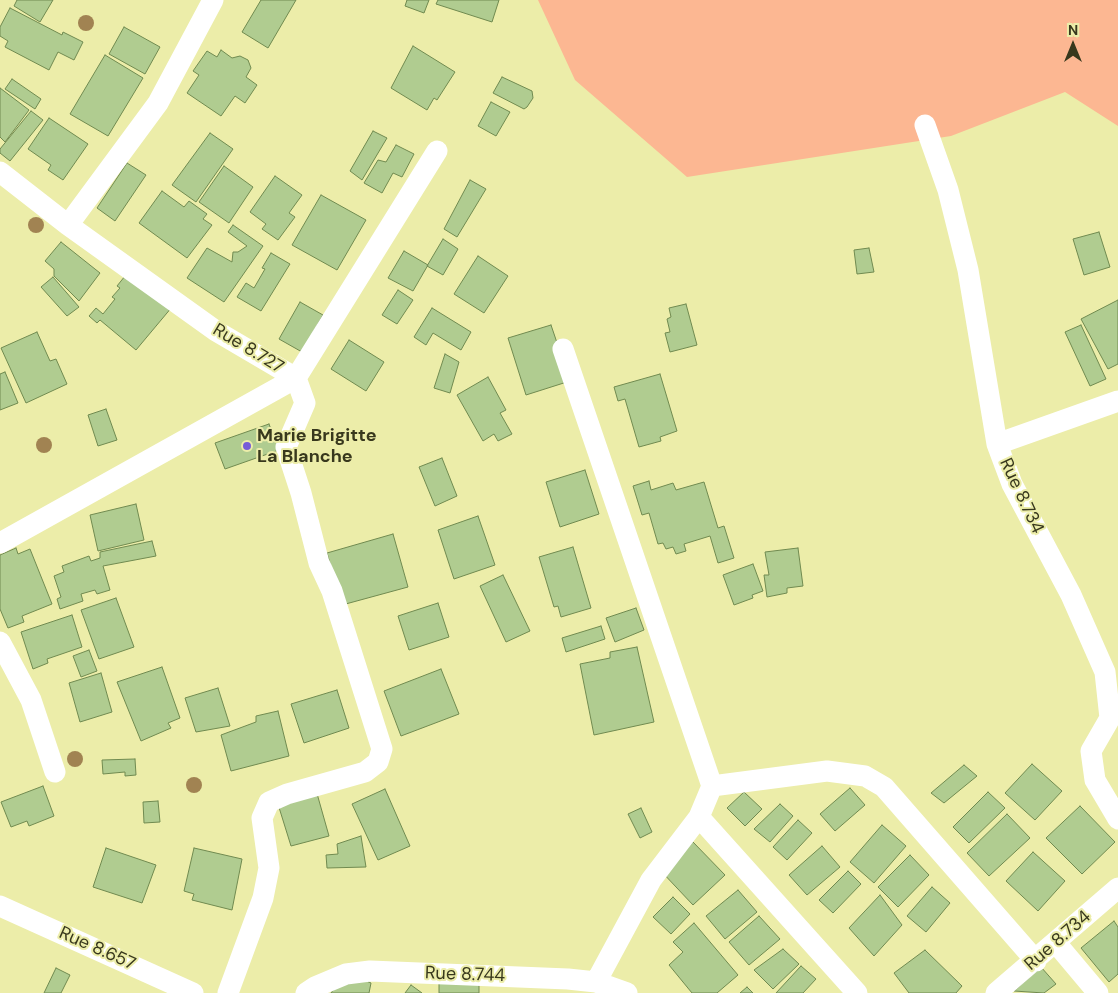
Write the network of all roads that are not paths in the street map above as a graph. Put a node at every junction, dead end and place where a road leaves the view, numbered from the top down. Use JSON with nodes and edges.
{"nodes":[{"id":1,"x":213,"y":0,"type":"edge"},
{"id":2,"x":925,"y":125,"type":"dead end"},
{"id":3,"x":437,"y":151,"type":"dead end"},
{"id":4,"x":0,"y":172,"type":"edge"},
{"id":5,"x":68,"y":225,"type":"junction"},
{"id":6,"x":563,"y":349,"type":"dead end"},
{"id":7,"x":296,"y":378,"type":"junction"},
{"id":8,"x":1118,"y":401,"type":"edge"},
{"id":9,"x":997,"y":444,"type":"junction"},
{"id":10,"x":0,"y":544,"type":"edge"},
{"id":11,"x":0,"y":642,"type":"edge"},
{"id":12,"x":55,"y":772,"type":"dead end"},
{"id":13,"x":712,"y":786,"type":"junction"},
{"id":14,"x":698,"y":817,"type":"junction"},
{"id":15,"x":1118,"y":819,"type":"edge"},
{"id":16,"x":1118,"y":888,"type":"edge"},
{"id":17,"x":0,"y":906,"type":"edge"},
{"id":18,"x":1056,"y":943,"type":"junction"},
{"id":19,"x":1036,"y":961,"type":"junction"},
{"id":20,"x":596,"y":982,"type":"junction"},
{"id":21,"x":193,"y":993,"type":"edge"},
{"id":22,"x":228,"y":993,"type":"edge"},
{"id":23,"x":306,"y":993,"type":"edge"},
{"id":24,"x":627,"y":993,"type":"edge"},
{"id":25,"x":857,"y":993,"type":"edge"},
{"id":26,"x":996,"y":993,"type":"edge"},
{"id":27,"x":1098,"y":993,"type":"edge"}],
"edges":[{"from":1,"to":5,"type":"street"},
{"from":2,"to":9,"type":"street","name":"Rue 8.734"},
{"from":3,"to":7,"type":"street"},
{"from":4,"to":5,"type":"street","name":"Rue 8.727"},
{"from":5,"to":7,"type":"street","name":"Rue 8.727"},
{"from":6,"to":13,"type":"street"},
{"from":7,"to":10,"type":"street","name":"Rue 8.727"},
{"from":7,"to":22,"type":"street"},
{"from":8,"to":9,"type":"street"},
{"from":9,"to":15,"type":"street","name":"Rue 8.734"},
{"from":11,"to":12,"type":"street"},
{"from":13,"to":14,"type":"street"},
{"from":13,"to":19,"type":"street"},
{"from":14,"to":20,"type":"street"},
{"from":14,"to":25,"type":"street"},
{"from":16,"to":18,"type":"street","name":"Rue 8.734"},
{"from":17,"to":21,"type":"street","name":"Rue 8.657"},
{"from":18,"to":19,"type":"street","name":"Rue 8.734"},
{"from":18,"to":27,"type":"street"},
{"from":19,"to":26,"type":"street","name":"Rue 8.734"},
{"from":20,"to":23,"type":"street","name":"Rue 8.744"},
{"from":20,"to":24,"type":"street","name":"Rue 8.744"}]}
